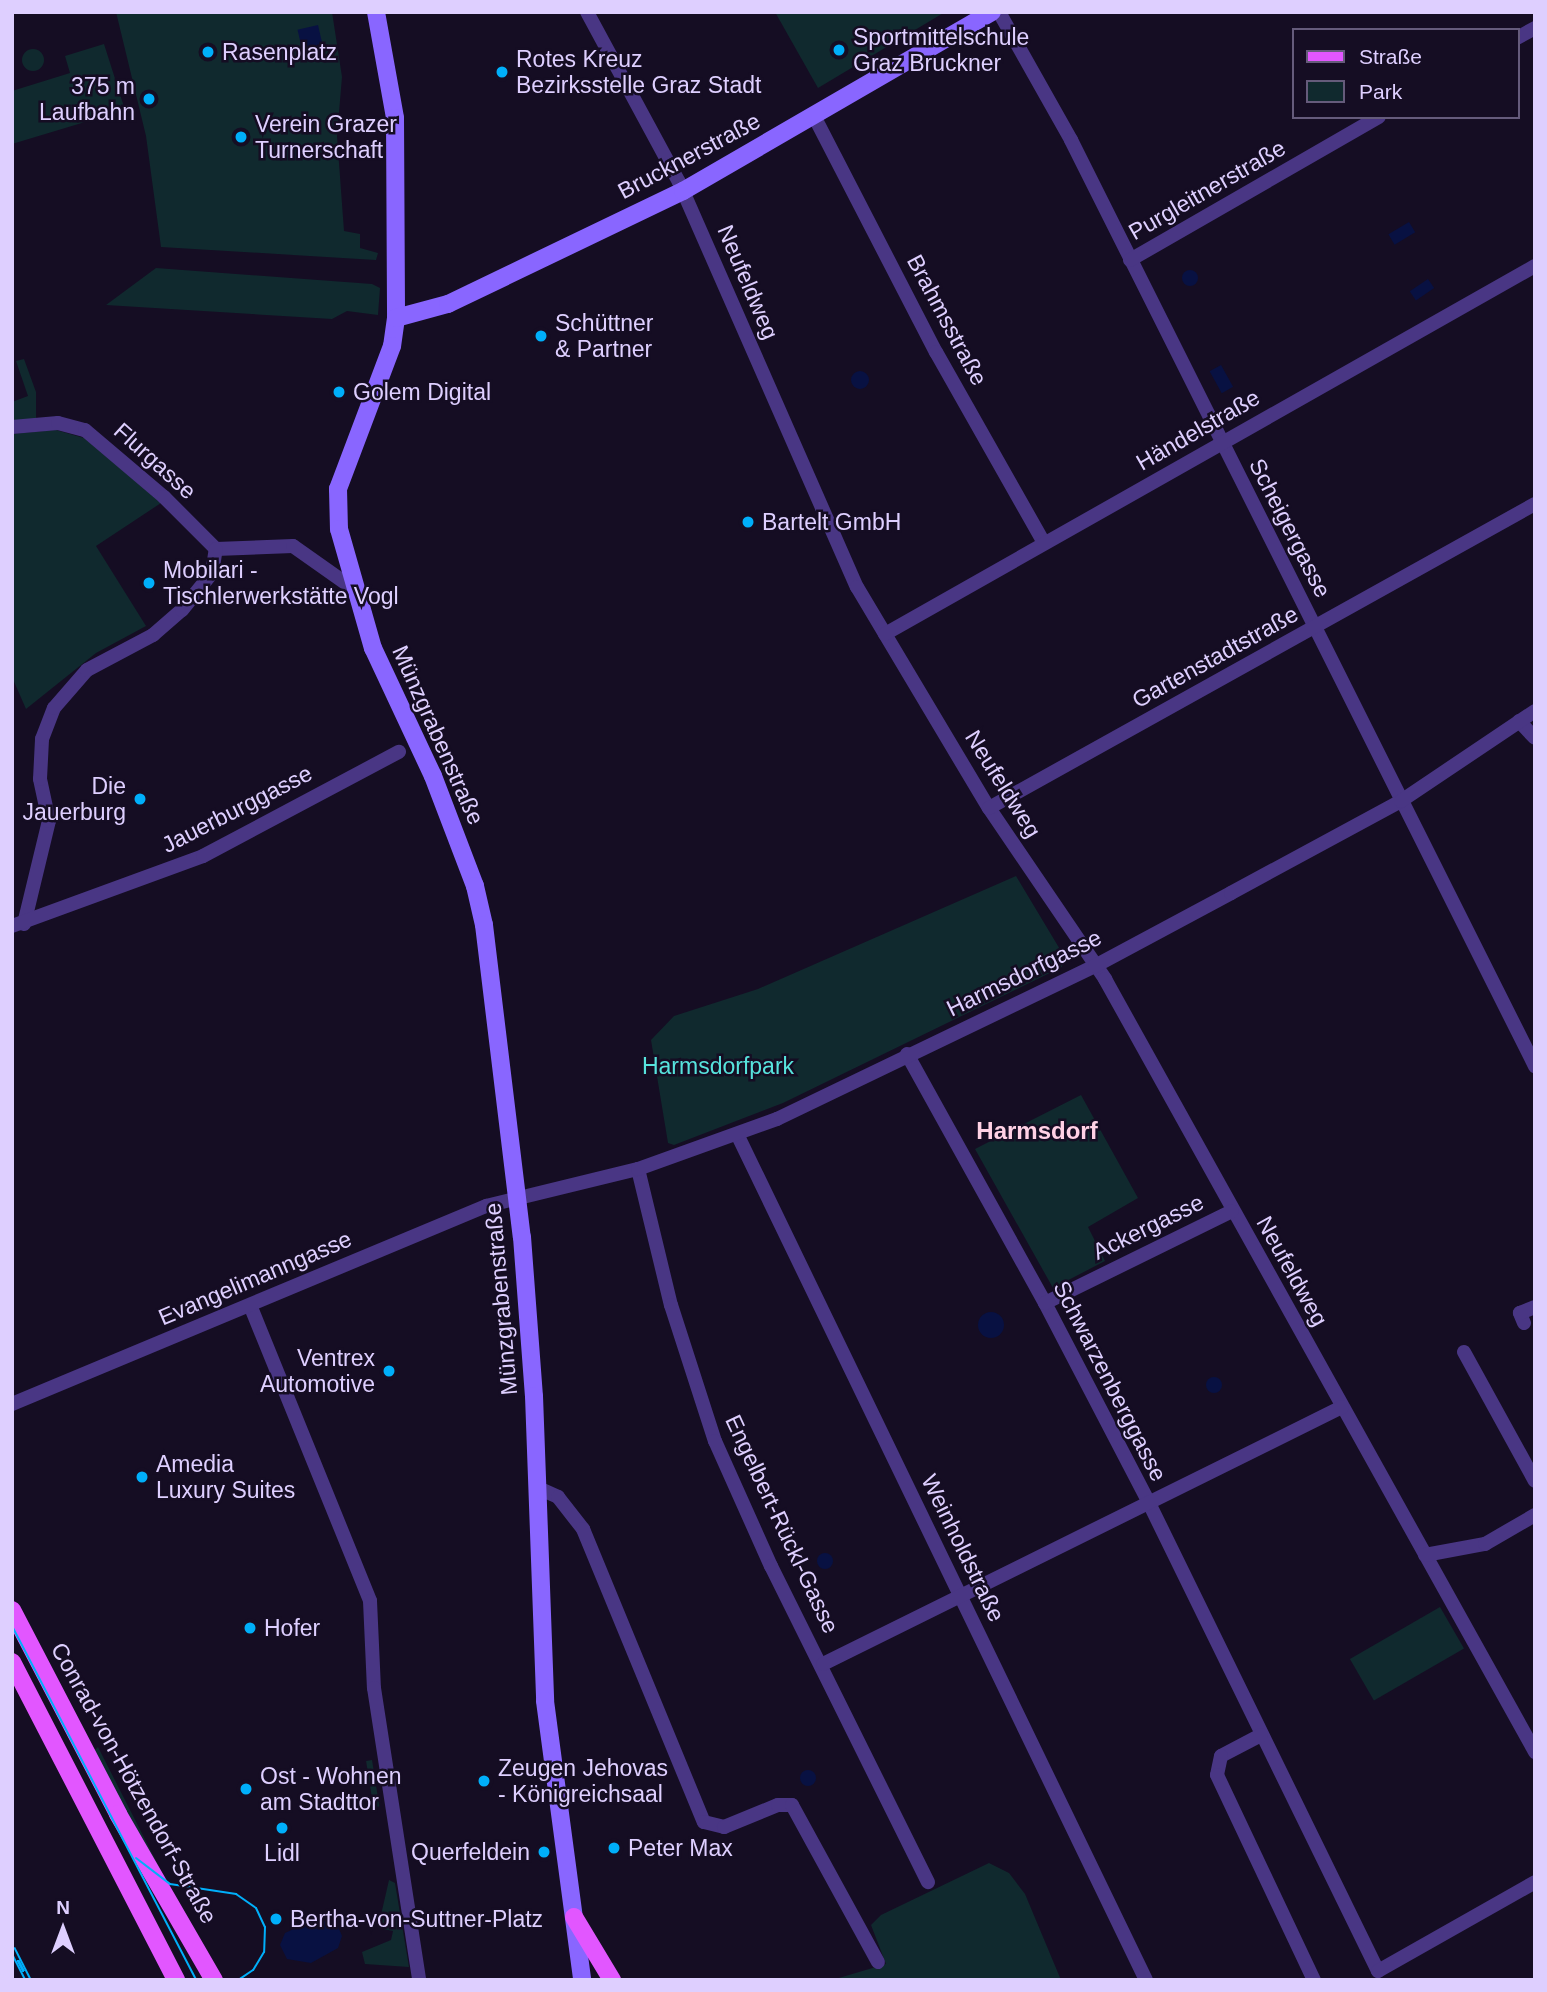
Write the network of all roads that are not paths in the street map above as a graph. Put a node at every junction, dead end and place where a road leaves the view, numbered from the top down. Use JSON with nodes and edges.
{"nodes":[{"id":1,"x":376,"y":12,"type":"edge"},
{"id":2,"x":587,"y":12,"type":"edge"},
{"id":3,"x":992,"y":12,"type":"edge"},
{"id":4,"x":999,"y":12,"type":"edge"},
{"id":5,"x":1535,"y":28,"type":"edge"},
{"id":6,"x":1519,"y":37,"type":"edge"},
{"id":7,"x":814,"y":116,"type":"junction"},
{"id":8,"x":1376,"y":119,"type":"edge"},
{"id":9,"x":683,"y":191,"type":"junction"},
{"id":10,"x":1130,"y":260,"type":"junction"},
{"id":11,"x":1535,"y":266,"type":"edge"},
{"id":12,"x":396,"y":318,"type":"junction"},
{"id":13,"x":12,"y":427,"type":"edge"},
{"id":14,"x":1222,"y":443,"type":"junction"},
{"id":15,"x":1535,"y":504,"type":"edge"},
{"id":16,"x":1044,"y":543,"type":"junction"},
{"id":17,"x":216,"y":550,"type":"junction"},
{"id":18,"x":354,"y":589,"type":"junction"},
{"id":19,"x":1315,"y":628,"type":"junction"},
{"id":20,"x":885,"y":634,"type":"junction"},
{"id":21,"x":1535,"y":711,"type":"edge"},
{"id":22,"x":1519,"y":721,"type":"junction"},
{"id":23,"x":1535,"y":738,"type":"edge"},
{"id":24,"x":399,"y":751,"type":"dead end"},
{"id":25,"x":1401,"y":801,"type":"junction"},
{"id":26,"x":989,"y":808,"type":"junction"},
{"id":27,"x":18,"y":925,"type":"edge"},
{"id":28,"x":1095,"y":966,"type":"junction"},
{"id":29,"x":907,"y":1054,"type":"junction"},
{"id":30,"x":1535,"y":1066,"type":"edge"},
{"id":31,"x":738,"y":1136,"type":"junction"},
{"id":32,"x":638,"y":1169,"type":"junction"},
{"id":33,"x":517,"y":1197,"type":"junction"},
{"id":34,"x":1232,"y":1210,"type":"junction"},
{"id":35,"x":1045,"y":1303,"type":"junction"},
{"id":36,"x":250,"y":1305,"type":"junction"},
{"id":37,"x":1535,"y":1307,"type":"edge"},
{"id":38,"x":1524,"y":1323,"type":"dead end"},
{"id":39,"x":1464,"y":1352,"type":"dead end"},
{"id":40,"x":12,"y":1404,"type":"edge"},
{"id":41,"x":1342,"y":1407,"type":"junction"},
{"id":42,"x":1535,"y":1481,"type":"edge"},
{"id":43,"x":538,"y":1488,"type":"junction"},
{"id":44,"x":1149,"y":1503,"type":"junction"},
{"id":45,"x":1535,"y":1515,"type":"edge"},
{"id":46,"x":1425,"y":1555,"type":"junction"},
{"id":47,"x":961,"y":1597,"type":"junction"},
{"id":48,"x":12,"y":1609,"type":"edge"},
{"id":49,"x":12,"y":1662,"type":"edge"},
{"id":50,"x":823,"y":1664,"type":"junction"},
{"id":51,"x":1261,"y":1735,"type":"junction"},
{"id":52,"x":1535,"y":1752,"type":"edge"},
{"id":53,"x":928,"y":1882,"type":"dead end"},
{"id":54,"x":1535,"y":1882,"type":"edge"},
{"id":55,"x":574,"y":1917,"type":"junction"},
{"id":56,"x":878,"y":1962,"type":"dead end"},
{"id":57,"x":176,"y":1980,"type":"edge"},
{"id":58,"x":214,"y":1980,"type":"edge"},
{"id":59,"x":419,"y":1980,"type":"edge"},
{"id":60,"x":582,"y":1980,"type":"edge"},
{"id":61,"x":612,"y":1980,"type":"edge"},
{"id":62,"x":1146,"y":1980,"type":"edge"},
{"id":63,"x":1314,"y":1980,"type":"edge"}],
"edges":[{"from":1,"to":12,"type":"main road","name":"Münzgrabenstraße"},
{"from":2,"to":9,"type":"street","name":"Neufeldweg"},
{"from":3,"to":7,"type":"main road","name":"Brucknerstraße"},
{"from":4,"to":10,"type":"street","name":"Scheigergasse"},
{"from":5,"to":6,"type":"street"},
{"from":7,"to":9,"type":"main road","name":"Brucknerstraße"},
{"from":7,"to":16,"type":"street","name":"Brahmsstraße"},
{"from":8,"to":10,"type":"street","name":"Purgleitnerstraße"},
{"from":9,"to":12,"type":"main road","name":"Brucknerstraße"},
{"from":9,"to":20,"type":"street","name":"Neufeldweg"},
{"from":10,"to":14,"type":"street","name":"Scheigergasse"},
{"from":11,"to":14,"type":"street","name":"Händelstraße"},
{"from":12,"to":18,"type":"main road","name":"Münzgrabenstraße"},
{"from":13,"to":17,"type":"street","name":"Flurgasse"},
{"from":14,"to":16,"type":"street","name":"Händelstraße"},
{"from":14,"to":19,"type":"street","name":"Scheigergasse"},
{"from":15,"to":19,"type":"street","name":"Gartenstadtstraße"},
{"from":16,"to":20,"type":"street","name":"Händelstraße"},
{"from":17,"to":18,"type":"street"},
{"from":17,"to":27,"type":"street"},
{"from":18,"to":33,"type":"main road","name":"Münzgrabenstraße"},
{"from":19,"to":25,"type":"street","name":"Scheigergasse"},
{"from":19,"to":26,"type":"street","name":"Gartenstadtstraße"},
{"from":20,"to":26,"type":"street","name":"Neufeldweg"},
{"from":21,"to":22,"type":"street","name":"Harmsdorfgasse"},
{"from":22,"to":23,"type":"street"},
{"from":22,"to":25,"type":"street","name":"Harmsdorfgasse"},
{"from":24,"to":27,"type":"street","name":"Jauerburggasse"},
{"from":25,"to":28,"type":"street","name":"Harmsdorfgasse"},
{"from":25,"to":30,"type":"street","name":"Scheigergasse"},
{"from":26,"to":28,"type":"street","name":"Neufeldweg"},
{"from":28,"to":29,"type":"street","name":"Harmsdorfgasse"},
{"from":28,"to":34,"type":"street","name":"Neufeldweg"},
{"from":29,"to":31,"type":"street","name":"Harmsdorfgasse"},
{"from":29,"to":35,"type":"street","name":"Schwarzenberggasse"},
{"from":31,"to":32,"type":"street","name":"Harmsdorfgasse"},
{"from":31,"to":47,"type":"street","name":"Weinholdstraße"},
{"from":32,"to":33,"type":"street","name":"Harmsdorfgasse"},
{"from":32,"to":50,"type":"street","name":"Engelbert-Rückl-Gasse"},
{"from":33,"to":36,"type":"street","name":"Evangelimanngasse"},
{"from":33,"to":43,"type":"main road","name":"Münzgrabenstraße"},
{"from":34,"to":35,"type":"street","name":"Ackergasse"},
{"from":34,"to":41,"type":"street","name":"Neufeldweg"},
{"from":35,"to":44,"type":"street","name":"Schwarzenberggasse"},
{"from":36,"to":40,"type":"street","name":"Evangelimanngasse"},
{"from":36,"to":59,"type":"street"},
{"from":37,"to":38,"type":"street"},
{"from":39,"to":42,"type":"street"},
{"from":41,"to":44,"type":"street"},
{"from":41,"to":46,"type":"street","name":"Neufeldweg"},
{"from":43,"to":55,"type":"main road","name":"Münzgrabenstraße"},
{"from":43,"to":56,"type":"street"},
{"from":44,"to":47,"type":"street"},
{"from":44,"to":51,"type":"street","name":"Schwarzenberggasse"},
{"from":45,"to":46,"type":"street"},
{"from":46,"to":52,"type":"street","name":"Neufeldweg"},
{"from":47,"to":50,"type":"street"},
{"from":47,"to":62,"type":"street","name":"Weinholdstraße"},
{"from":48,"to":58,"type":"main road","name":"Conrad-von-Hötzendorf-Straße"},
{"from":49,"to":57,"type":"main road"},
{"from":50,"to":53,"type":"street","name":"Engelbert-Rückl-Gasse"},
{"from":51,"to":54,"type":"street","name":"Schwarzenberggasse"},
{"from":51,"to":63,"type":"street"},
{"from":55,"to":60,"type":"main road","name":"Münzgrabenstraße"},
{"from":55,"to":61,"type":"main road"}]}
